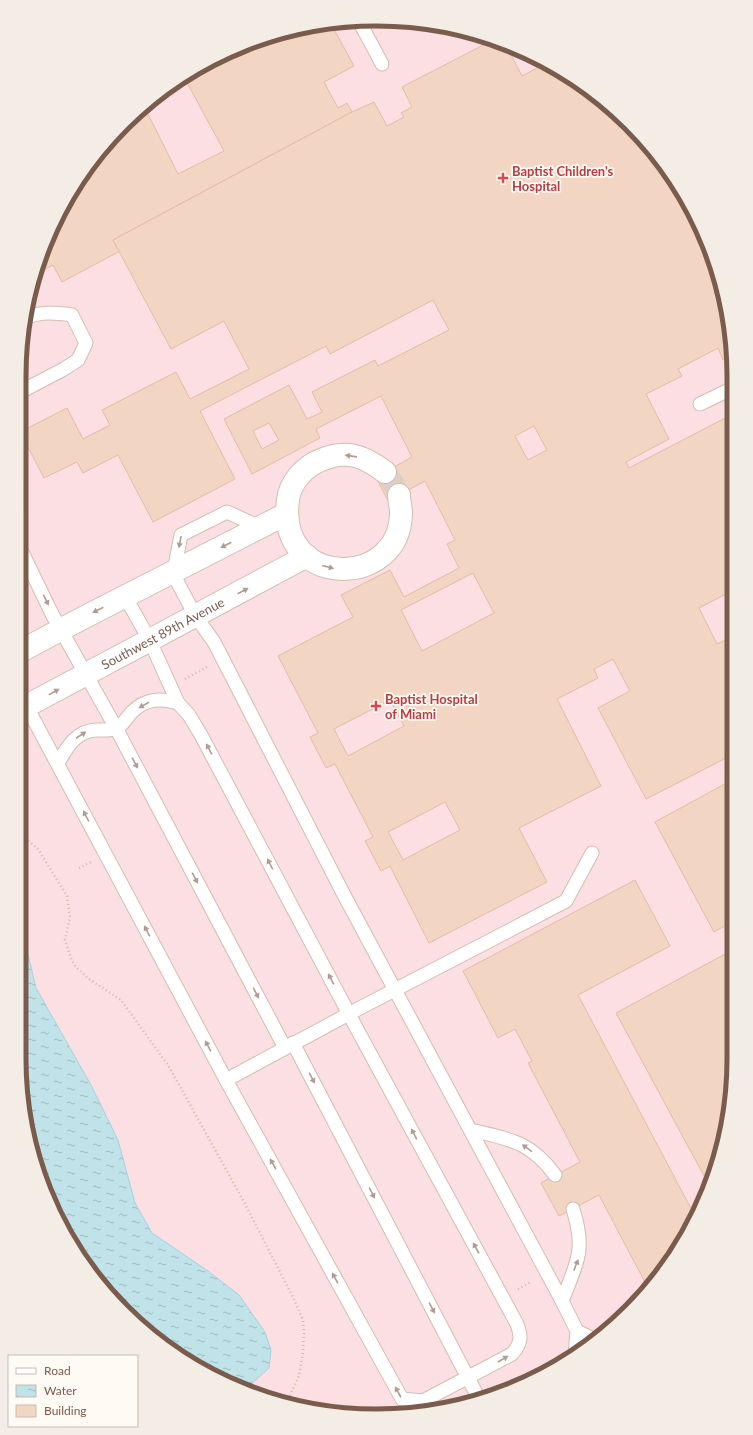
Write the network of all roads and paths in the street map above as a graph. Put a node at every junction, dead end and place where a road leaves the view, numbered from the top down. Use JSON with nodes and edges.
{"nodes":[{"id":1,"x":362,"y":27,"type":"edge"},
{"id":2,"x":382,"y":64,"type":"dead end"},
{"id":3,"x":32,"y":315,"type":"edge"},
{"id":4,"x":26,"y":389,"type":"edge"},
{"id":5,"x":727,"y":391,"type":"edge"},
{"id":6,"x":700,"y":404,"type":"dead end"},
{"id":7,"x":385,"y":472,"type":"tunnel mouth"},
{"id":8,"x":399,"y":495,"type":"tunnel mouth"},
{"id":9,"x":286,"y":514,"type":"junction"},
{"id":10,"x":260,"y":527,"type":"junction"},
{"id":11,"x":307,"y":556,"type":"junction"},
{"id":12,"x":26,"y":560,"type":"edge"},
{"id":13,"x":173,"y":571,"type":"junction"},
{"id":14,"x":125,"y":596,"type":"junction"},
{"id":15,"x":196,"y":617,"type":"junction"},
{"id":16,"x":60,"y":629,"type":"junction"},
{"id":17,"x":150,"y":641,"type":"junction"},
{"id":18,"x":26,"y":648,"type":"edge"},
{"id":19,"x":212,"y":665,"type":"dead end"},
{"id":20,"x":86,"y":674,"type":"junction"},
{"id":21,"x":183,"y":680,"type":"dead end"},
{"id":22,"x":26,"y":701,"type":"edge"},
{"id":23,"x":178,"y":703,"type":"junction"},
{"id":24,"x":26,"y":710,"type":"edge"},
{"id":25,"x":116,"y":728,"type":"junction"},
{"id":26,"x":58,"y":763,"type":"junction"},
{"id":27,"x":26,"y":839,"type":"edge"},
{"id":28,"x":592,"y":853,"type":"dead end"},
{"id":29,"x":395,"y":990,"type":"junction"},
{"id":30,"x":349,"y":1013,"type":"junction"},
{"id":31,"x":289,"y":1046,"type":"junction"},
{"id":32,"x":226,"y":1080,"type":"junction"},
{"id":33,"x":471,"y":1130,"type":"junction"},
{"id":34,"x":555,"y":1175,"type":"dead end"},
{"id":35,"x":572,"y":1209,"type":"dead end"},
{"id":36,"x":534,"y":1281,"type":"dead end"},
{"id":37,"x":512,"y":1293,"type":"dead end"},
{"id":38,"x":562,"y":1301,"type":"junction"},
{"id":39,"x":577,"y":1332,"type":"junction"},
{"id":40,"x":589,"y":1338,"type":"edge"},
{"id":41,"x":576,"y":1347,"type":"edge"},
{"id":42,"x":469,"y":1377,"type":"junction"},
{"id":43,"x":477,"y":1394,"type":"edge"},
{"id":44,"x":289,"y":1398,"type":"edge"}],
"edges":[{"from":1,"to":2,"type":"lane"},
{"from":3,"to":4,"type":"lane"},
{"from":5,"to":6,"type":"lane"},
{"from":7,"to":9,"type":"street","one_way":true},
{"from":11,"to":8,"type":"street","one_way":true},
{"from":9,"to":10,"type":"street"},
{"from":9,"to":11,"type":"street"},
{"from":10,"to":13,"type":"street","one_way":true},
{"from":10,"to":13,"type":"lane","one_way":true},
{"from":15,"to":11,"type":"street","name":"Southwest 89th Avenue","one_way":true},
{"from":12,"to":16,"type":"lane","one_way":true},
{"from":13,"to":14,"type":"street"},
{"from":13,"to":15,"type":"lane"},
{"from":14,"to":16,"type":"street","one_way":true},
{"from":14,"to":17,"type":"lane"},
{"from":15,"to":17,"type":"street","name":"Southwest 89th Avenue"},
{"from":15,"to":29,"type":"lane"},
{"from":16,"to":18,"type":"street"},
{"from":16,"to":20,"type":"lane"},
{"from":17,"to":20,"type":"street","name":"Southwest 89th Avenue"},
{"from":17,"to":23,"type":"lane"},
{"from":19,"to":21,"type":"path"},
{"from":22,"to":20,"type":"street","name":"Southwest 89th Avenue","one_way":true},
{"from":20,"to":25,"type":"lane"},
{"from":23,"to":25,"type":"lane","one_way":true},
{"from":30,"to":23,"type":"lane","one_way":true},
{"from":24,"to":26,"type":"lane"},
{"from":26,"to":25,"type":"lane","one_way":true},
{"from":25,"to":31,"type":"lane","one_way":true},
{"from":32,"to":26,"type":"lane","one_way":true},
{"from":27,"to":44,"type":"path"},
{"from":28,"to":29,"type":"lane"},
{"from":29,"to":30,"type":"lane"},
{"from":29,"to":33,"type":"lane"},
{"from":30,"to":31,"type":"lane"},
{"from":42,"to":30,"type":"lane","one_way":true},
{"from":31,"to":32,"type":"lane"},
{"from":31,"to":42,"type":"lane","one_way":true},
{"from":42,"to":32,"type":"lane","one_way":true},
{"from":34,"to":33,"type":"lane","one_way":true},
{"from":33,"to":38,"type":"lane"},
{"from":38,"to":35,"type":"lane","one_way":true},
{"from":36,"to":37,"type":"path"},
{"from":38,"to":39,"type":"lane"},
{"from":39,"to":40,"type":"lane"},
{"from":39,"to":41,"type":"lane"},
{"from":42,"to":43,"type":"lane"}]}
